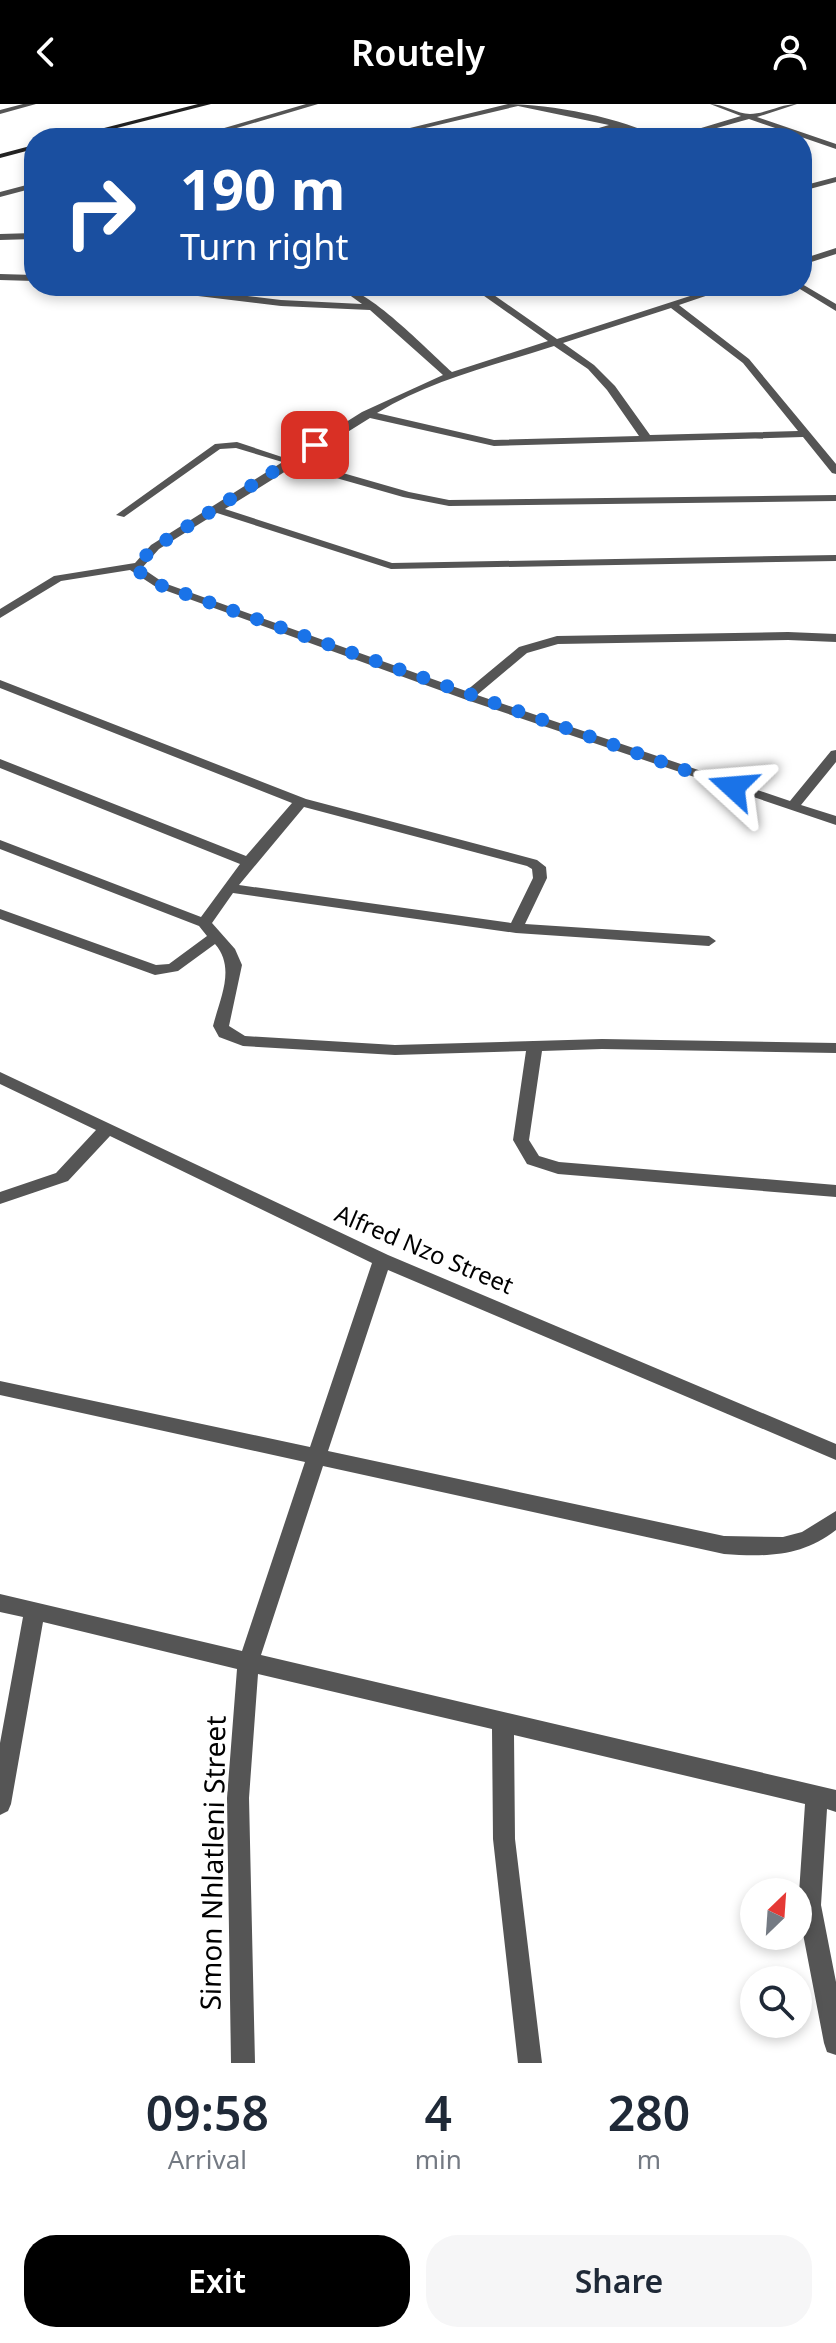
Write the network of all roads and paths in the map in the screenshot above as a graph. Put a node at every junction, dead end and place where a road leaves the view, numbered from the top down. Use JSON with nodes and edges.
{"nodes":[{"id":1,"x":32,"y":104,"type":"edge"},
{"id":2,"x":207,"y":104,"type":"edge"},
{"id":3,"x":314,"y":104,"type":"edge"},
{"id":4,"x":714,"y":104,"type":"edge"},
{"id":5,"x":793,"y":104,"type":"edge"},
{"id":6,"x":0,"y":112,"type":"edge"},
{"id":7,"x":753,"y":116,"type":"junction"},
{"id":8,"x":619,"y":125,"type":"junction"},
{"id":9,"x":110,"y":128,"type":"edge"},
{"id":10,"x":229,"y":128,"type":"edge"},
{"id":11,"x":416,"y":128,"type":"edge"},
{"id":12,"x":607,"y":128,"type":"edge"},
{"id":13,"x":627,"y":128,"type":"edge"},
{"id":14,"x":709,"y":128,"type":"edge"},
{"id":15,"x":785,"y":128,"type":"edge"},
{"id":16,"x":812,"y":138,"type":"edge"},
{"id":17,"x":836,"y":147,"type":"edge"},
{"id":18,"x":24,"y":150,"type":"edge"},
{"id":19,"x":0,"y":156,"type":"edge"},
{"id":20,"x":836,"y":179,"type":"edge"},
{"id":21,"x":812,"y":186,"type":"edge"},
{"id":22,"x":24,"y":188,"type":"edge"},
{"id":23,"x":0,"y":195,"type":"edge"},
{"id":24,"x":24,"y":236,"type":"edge"},
{"id":25,"x":0,"y":237,"type":"edge"},
{"id":26,"x":836,"y":251,"type":"edge"},
{"id":27,"x":812,"y":259,"type":"edge"},
{"id":28,"x":0,"y":277,"type":"edge"},
{"id":29,"x":24,"y":278,"type":"edge"},
{"id":30,"x":812,"y":293,"type":"edge"},
{"id":31,"x":224,"y":296,"type":"edge"},
{"id":32,"x":357,"y":296,"type":"edge"},
{"id":33,"x":492,"y":296,"type":"edge"},
{"id":34,"x":700,"y":296,"type":"edge"},
{"id":35,"x":673,"y":305,"type":"junction"},
{"id":36,"x":373,"y":307,"type":"junction"},
{"id":37,"x":836,"y":308,"type":"edge"},
{"id":38,"x":555,"y":343,"type":"junction"},
{"id":39,"x":450,"y":376,"type":"junction"},
{"id":40,"x":366,"y":414,"type":"junction"},
{"id":41,"x":806,"y":434,"type":"junction"},
{"id":42,"x":647,"y":439,"type":"junction"},
{"id":43,"x":289,"y":461,"type":"junction"},
{"id":44,"x":836,"y":471,"type":"edge"},
{"id":45,"x":836,"y":498,"type":"edge"},
{"id":46,"x":215,"y":509,"type":"junction"},
{"id":47,"x":121,"y":515,"type":"dead end"},
{"id":48,"x":836,"y":558,"type":"edge"},
{"id":49,"x":135,"y":566,"type":"junction"},
{"id":50,"x":0,"y":614,"type":"edge"},
{"id":51,"x":836,"y":638,"type":"edge"},
{"id":52,"x":0,"y":684,"type":"edge"},
{"id":53,"x":468,"y":696,"type":"junction"},
{"id":54,"x":836,"y":754,"type":"edge"},
{"id":55,"x":0,"y":763,"type":"edge"},
{"id":56,"x":301,"y":802,"type":"junction"},
{"id":57,"x":792,"y":807,"type":"junction"},
{"id":58,"x":836,"y":821,"type":"edge"},
{"id":59,"x":0,"y":844,"type":"edge"},
{"id":60,"x":248,"y":862,"type":"junction"},
{"id":61,"x":229,"y":888,"type":"junction"},
{"id":62,"x":0,"y":914,"type":"edge"},
{"id":63,"x":204,"y":923,"type":"junction"},
{"id":64,"x":516,"y":928,"type":"junction"},
{"id":65,"x":217,"y":936,"type":"junction"},
{"id":66,"x":709,"y":941,"type":"dead end"},
{"id":67,"x":836,"y":1048,"type":"edge"},
{"id":68,"x":534,"y":1049,"type":"junction"},
{"id":69,"x":0,"y":1077,"type":"edge"},
{"id":70,"x":106,"y":1130,"type":"junction"},
{"id":71,"x":836,"y":1191,"type":"edge"},
{"id":72,"x":0,"y":1198,"type":"edge"},
{"id":73,"x":382,"y":1260,"type":"junction"},
{"id":74,"x":0,"y":1388,"type":"edge"},
{"id":75,"x":836,"y":1452,"type":"edge"},
{"id":76,"x":314,"y":1456,"type":"junction"},
{"id":77,"x":836,"y":1519,"type":"edge"},
{"id":78,"x":0,"y":1603,"type":"edge"},
{"id":79,"x":34,"y":1612,"type":"junction"},
{"id":80,"x":248,"y":1664,"type":"junction"},
{"id":81,"x":503,"y":1724,"type":"junction"},
{"id":82,"x":826,"y":1798,"type":"edge"},
{"id":83,"x":0,"y":1804,"type":"edge"},
{"id":84,"x":836,"y":2043,"type":"edge"},
{"id":85,"x":243,"y":2063,"type":"edge"},
{"id":86,"x":530,"y":2063,"type":"edge"}],
"edges":[{"from":1,"to":6,"type":"street"},
{"from":2,"to":9,"type":"main road"},
{"from":3,"to":10,"type":"street"},
{"from":4,"to":7,"type":"street"},
{"from":5,"to":7,"type":"street"},
{"from":7,"to":14,"type":"street"},
{"from":7,"to":15,"type":"street"},
{"from":8,"to":11,"type":"street"},
{"from":8,"to":12,"type":"street"},
{"from":8,"to":13,"type":"street"},
{"from":16,"to":17,"type":"street"},
{"from":18,"to":19,"type":"main road"},
{"from":20,"to":21,"type":"street"},
{"from":22,"to":23,"type":"street"},
{"from":24,"to":25,"type":"street"},
{"from":26,"to":27,"type":"street"},
{"from":28,"to":29,"type":"street"},
{"from":30,"to":37,"type":"street"},
{"from":31,"to":36,"type":"street"},
{"from":32,"to":36,"type":"street"},
{"from":33,"to":38,"type":"street"},
{"from":34,"to":35,"type":"street"},
{"from":35,"to":38,"type":"street"},
{"from":35,"to":41,"type":"street"},
{"from":36,"to":39,"type":"street"},
{"from":38,"to":39,"type":"street"},
{"from":38,"to":42,"type":"street"},
{"from":39,"to":40,"type":"street"},
{"from":40,"to":42,"type":"street"},
{"from":40,"to":43,"type":"street"},
{"from":41,"to":42,"type":"street"},
{"from":41,"to":44,"type":"street"},
{"from":43,"to":45,"type":"street"},
{"from":43,"to":46,"type":"street"},
{"from":43,"to":47,"type":"lane"},
{"from":46,"to":48,"type":"street"},
{"from":46,"to":49,"type":"street"},
{"from":49,"to":50,"type":"street"},
{"from":49,"to":53,"type":"street"},
{"from":51,"to":53,"type":"street"},
{"from":52,"to":56,"type":"street"},
{"from":53,"to":57,"type":"street"},
{"from":54,"to":57,"type":"street"},
{"from":55,"to":60,"type":"street"},
{"from":56,"to":60,"type":"street"},
{"from":56,"to":64,"type":"street"},
{"from":57,"to":58,"type":"street"},
{"from":59,"to":63,"type":"street"},
{"from":60,"to":61,"type":"street"},
{"from":61,"to":63,"type":"street"},
{"from":61,"to":64,"type":"street"},
{"from":62,"to":65,"type":"street"},
{"from":63,"to":65,"type":"street"},
{"from":64,"to":66,"type":"street"},
{"from":65,"to":68,"type":"street"},
{"from":67,"to":68,"type":"street"},
{"from":68,"to":71,"type":"street"},
{"from":69,"to":70,"type":"street","name":"Alfred Nzo Street"},
{"from":70,"to":72,"type":"street"},
{"from":70,"to":73,"type":"street","name":"Alfred Nzo Street"},
{"from":73,"to":75,"type":"street","name":"Alfred Nzo Street"},
{"from":73,"to":76,"type":"street","name":"Simon Nhlatleni Street"},
{"from":74,"to":76,"type":"street"},
{"from":76,"to":77,"type":"street"},
{"from":76,"to":80,"type":"street","name":"Simon Nhlatleni Street"},
{"from":78,"to":79,"type":"street"},
{"from":79,"to":80,"type":"street"},
{"from":79,"to":83,"type":"street"},
{"from":80,"to":81,"type":"street"},
{"from":80,"to":85,"type":"street","name":"Simon Nhlatleni Street"},
{"from":81,"to":82,"type":"street"},
{"from":81,"to":86,"type":"street"},
{"from":82,"to":84,"type":"street"}]}
